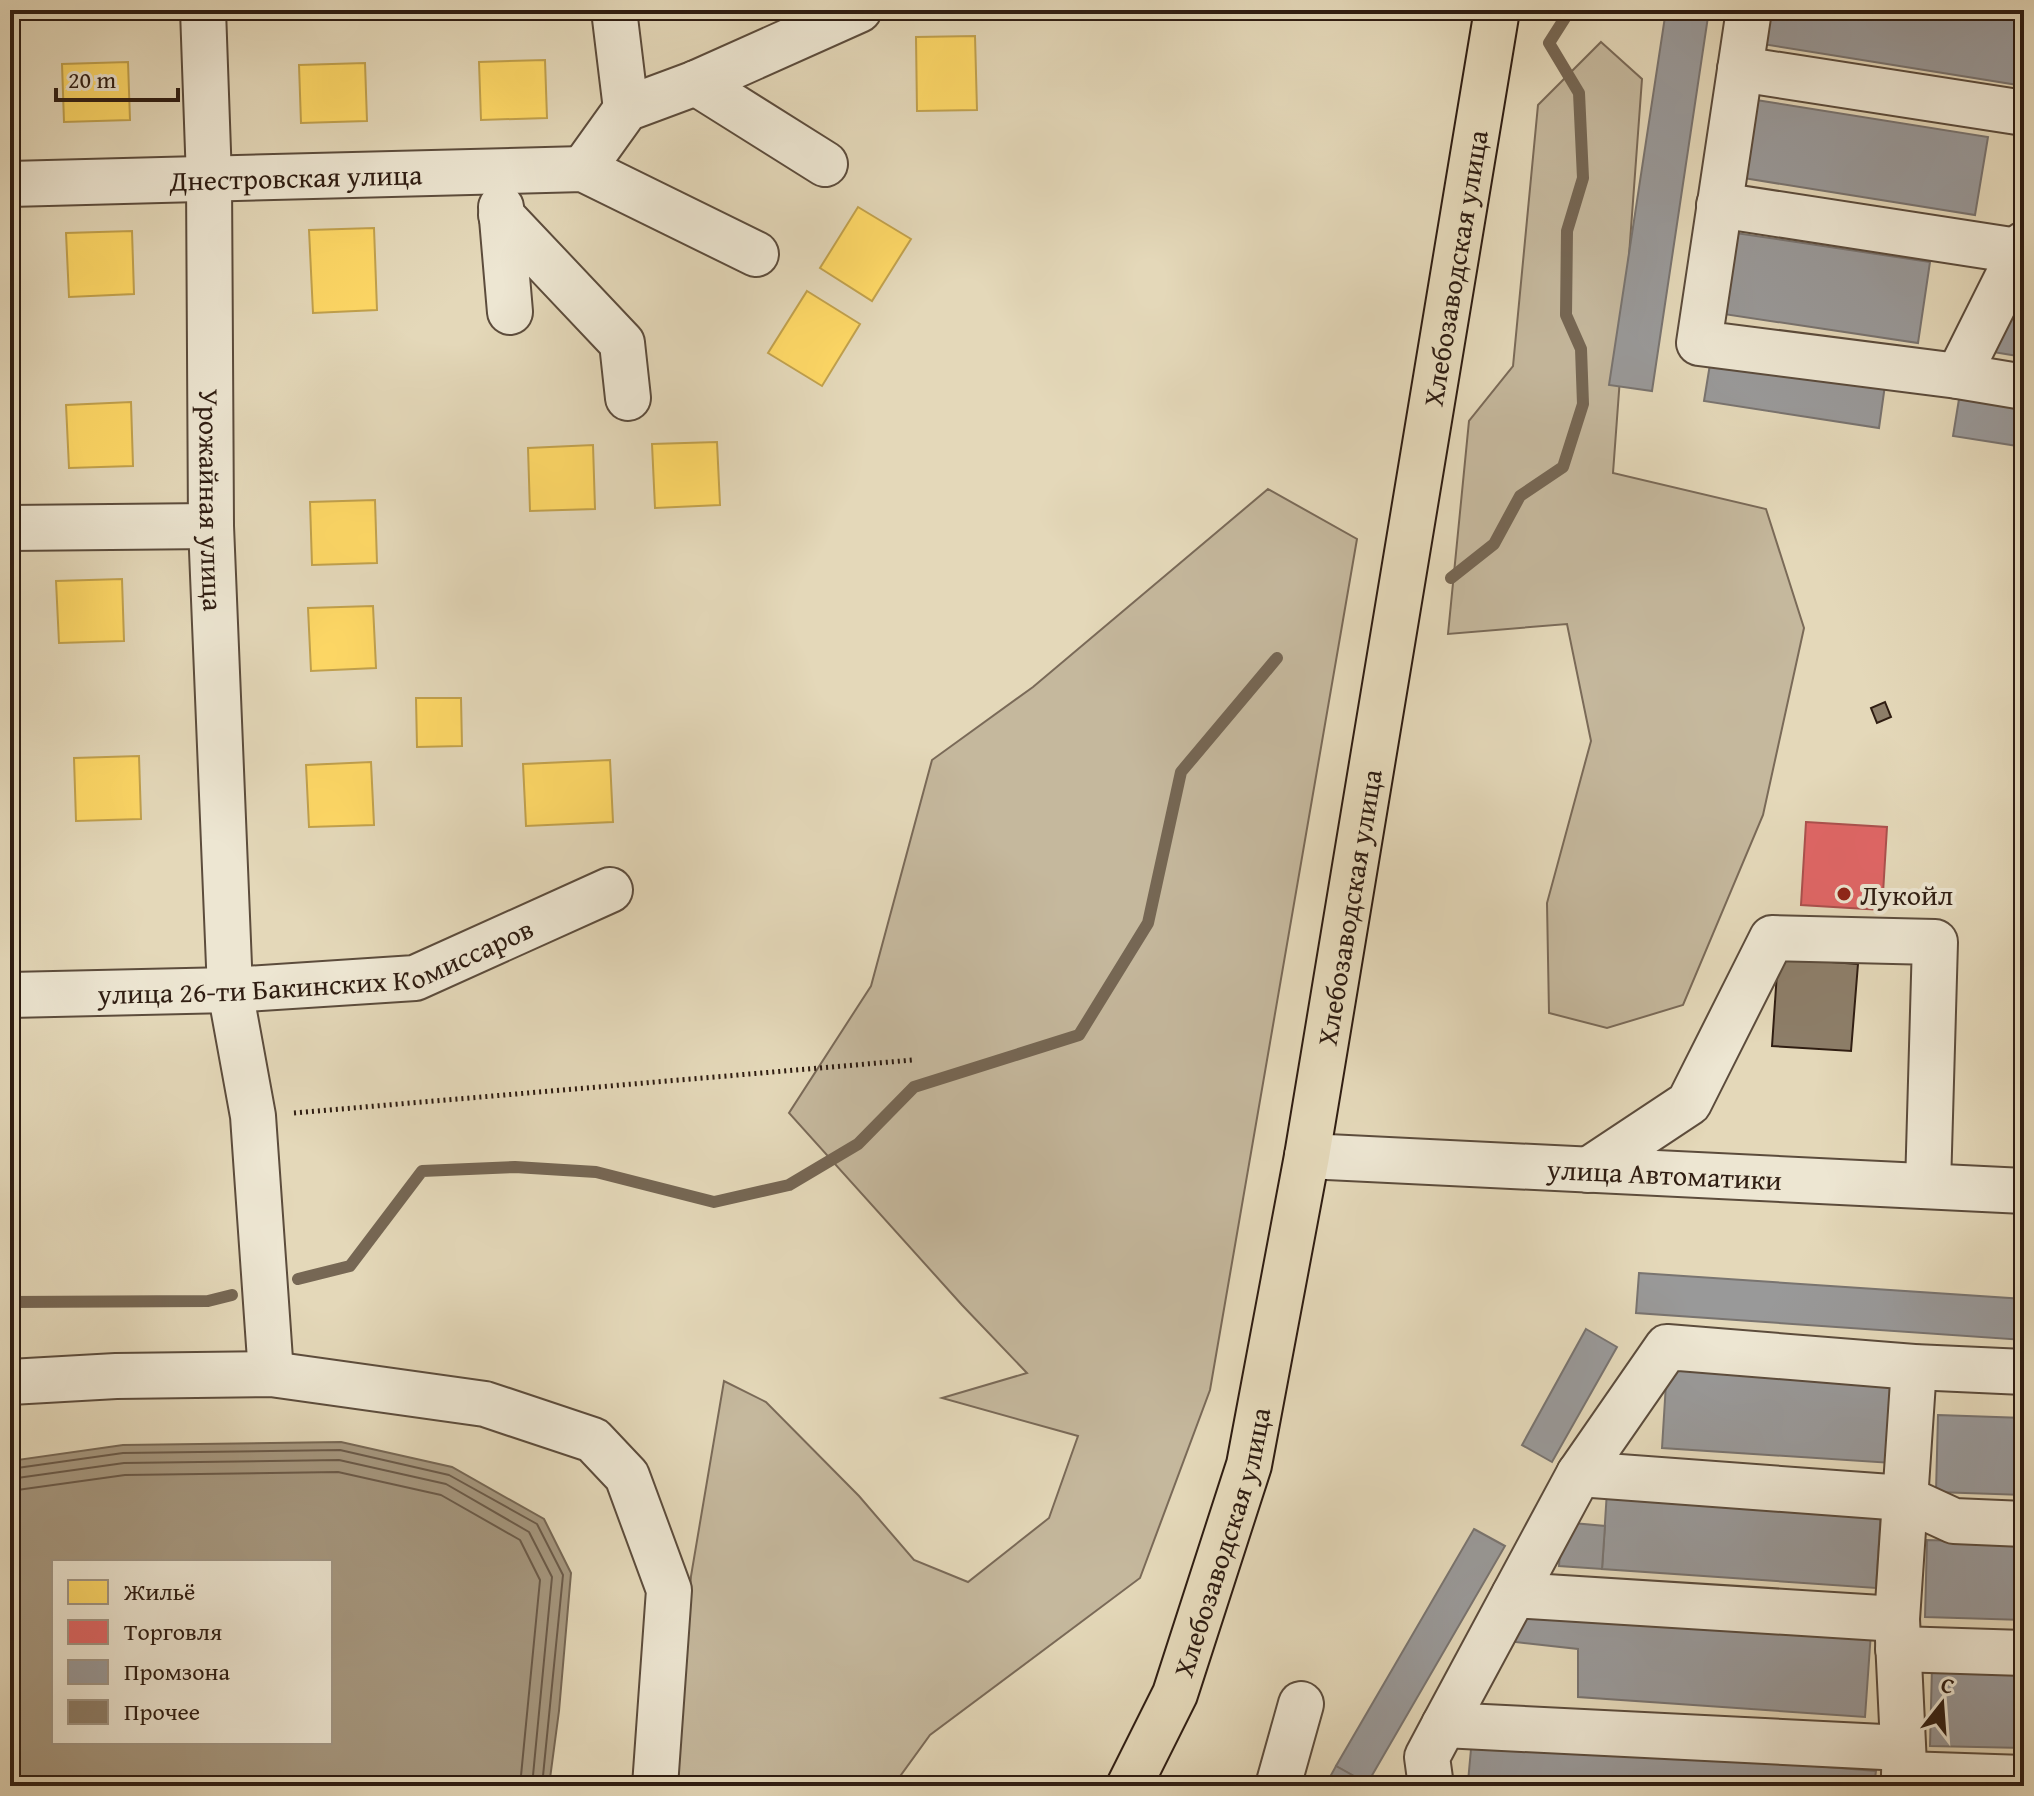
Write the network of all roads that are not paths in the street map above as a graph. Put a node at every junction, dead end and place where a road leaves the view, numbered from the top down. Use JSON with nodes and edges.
{"nodes":[{"id":1,"x":203,"y":10,"type":"edge"},
{"id":2,"x":614,"y":10,"type":"edge"},
{"id":3,"x":859,"y":10,"type":"edge"},
{"id":4,"x":1497,"y":10,"type":"edge"},
{"id":5,"x":1749,"y":10,"type":"edge"},
{"id":6,"x":1740,"y":69,"type":"junction"},
{"id":7,"x":696,"y":83,"type":"junction"},
{"id":8,"x":626,"y":109,"type":"junction"},
{"id":9,"x":2024,"y":113,"type":"edge"},
{"id":10,"x":825,"y":164,"type":"dead end"},
{"id":11,"x":583,"y":169,"type":"junction"},
{"id":12,"x":500,"y":171,"type":"junction"},
{"id":13,"x":209,"y":179,"type":"junction"},
{"id":14,"x":10,"y":184,"type":"edge"},
{"id":15,"x":1719,"y":205,"type":"junction"},
{"id":16,"x":501,"y":215,"type":"junction"},
{"id":17,"x":2023,"y":249,"type":"edge"},
{"id":18,"x":756,"y":254,"type":"dead end"},
{"id":19,"x":510,"y":312,"type":"dead end"},
{"id":20,"x":1958,"y":376,"type":"junction"},
{"id":21,"x":2024,"y":387,"type":"edge"},
{"id":22,"x":628,"y":398,"type":"dead end"},
{"id":23,"x":211,"y":526,"type":"junction"},
{"id":24,"x":10,"y":528,"type":"edge"},
{"id":25,"x":610,"y":890,"type":"dead end"},
{"id":26,"x":230,"y":990,"type":"junction"},
{"id":27,"x":10,"y":995,"type":"edge"},
{"id":28,"x":1307,"y":1156,"type":"junction"},
{"id":29,"x":1588,"y":1170,"type":"junction"},
{"id":30,"x":1928,"y":1186,"type":"junction"},
{"id":31,"x":2024,"y":1191,"type":"edge"},
{"id":32,"x":1914,"y":1367,"type":"junction"},
{"id":33,"x":2024,"y":1372,"type":"edge"},
{"id":34,"x":271,"y":1374,"type":"junction"},
{"id":35,"x":10,"y":1382,"type":"edge"},
{"id":36,"x":1579,"y":1474,"type":"junction"},
{"id":37,"x":1904,"y":1498,"type":"junction"},
{"id":38,"x":2024,"y":1524,"type":"edge"},
{"id":39,"x":1514,"y":1595,"type":"junction"},
{"id":40,"x":1898,"y":1634,"type":"junction"},
{"id":41,"x":2024,"y":1653,"type":"edge"},
{"id":42,"x":1301,"y":1704,"type":"dead end"},
{"id":43,"x":1444,"y":1725,"type":"junction"},
{"id":44,"x":1904,"y":1770,"type":"edge"},
{"id":45,"x":2024,"y":1778,"type":"edge"},
{"id":46,"x":655,"y":1786,"type":"edge"},
{"id":47,"x":1129,"y":1786,"type":"edge"},
{"id":48,"x":1278,"y":1786,"type":"edge"},
{"id":49,"x":1431,"y":1786,"type":"edge"}],
"edges":[{"from":1,"to":13,"type":"street","name":"Урожайная улица"},
{"from":2,"to":8,"type":"street"},
{"from":3,"to":7,"type":"street"},
{"from":4,"to":28,"type":"main road","name":"Хлебозаводская улица"},
{"from":5,"to":6,"type":"street"},
{"from":6,"to":9,"type":"street"},
{"from":6,"to":15,"type":"street"},
{"from":7,"to":8,"type":"street"},
{"from":7,"to":10,"type":"street"},
{"from":8,"to":11,"type":"street"},
{"from":11,"to":12,"type":"street","name":"Днестровская улица"},
{"from":11,"to":18,"type":"street"},
{"from":12,"to":13,"type":"street","name":"Днестровская улица"},
{"from":12,"to":16,"type":"street"},
{"from":13,"to":14,"type":"street","name":"Днестровская улица"},
{"from":13,"to":23,"type":"street","name":"Урожайная улица"},
{"from":15,"to":17,"type":"street"},
{"from":15,"to":20,"type":"street"},
{"from":16,"to":19,"type":"street"},
{"from":16,"to":22,"type":"street"},
{"from":17,"to":20,"type":"street"},
{"from":20,"to":21,"type":"street"},
{"from":23,"to":24,"type":"street"},
{"from":23,"to":26,"type":"street","name":"Урожайная улица"},
{"from":25,"to":26,"type":"street","name":"улица 26-ти Бакинских Комиссаров"},
{"from":26,"to":27,"type":"street","name":"улица 26-ти Бакинских Комиссаров"},
{"from":26,"to":34,"type":"street","name":"Урожайная улица"},
{"from":28,"to":29,"type":"street","name":"улица Автоматики"},
{"from":28,"to":47,"type":"main road","name":"Хлебозаводская улица"},
{"from":29,"to":30,"type":"street","name":"улица Автоматики"},
{"from":29,"to":30,"type":"street"},
{"from":30,"to":31,"type":"street","name":"улица Автоматики"},
{"from":32,"to":33,"type":"street"},
{"from":32,"to":36,"type":"street"},
{"from":32,"to":37,"type":"street"},
{"from":34,"to":35,"type":"street"},
{"from":34,"to":46,"type":"street"},
{"from":36,"to":37,"type":"street"},
{"from":36,"to":39,"type":"street"},
{"from":37,"to":38,"type":"street"},
{"from":37,"to":40,"type":"street"},
{"from":39,"to":40,"type":"street"},
{"from":39,"to":43,"type":"street"},
{"from":40,"to":41,"type":"street"},
{"from":40,"to":44,"type":"street"},
{"from":42,"to":48,"type":"street"},
{"from":43,"to":44,"type":"street"},
{"from":43,"to":49,"type":"street"},
{"from":44,"to":45,"type":"street"}]}
